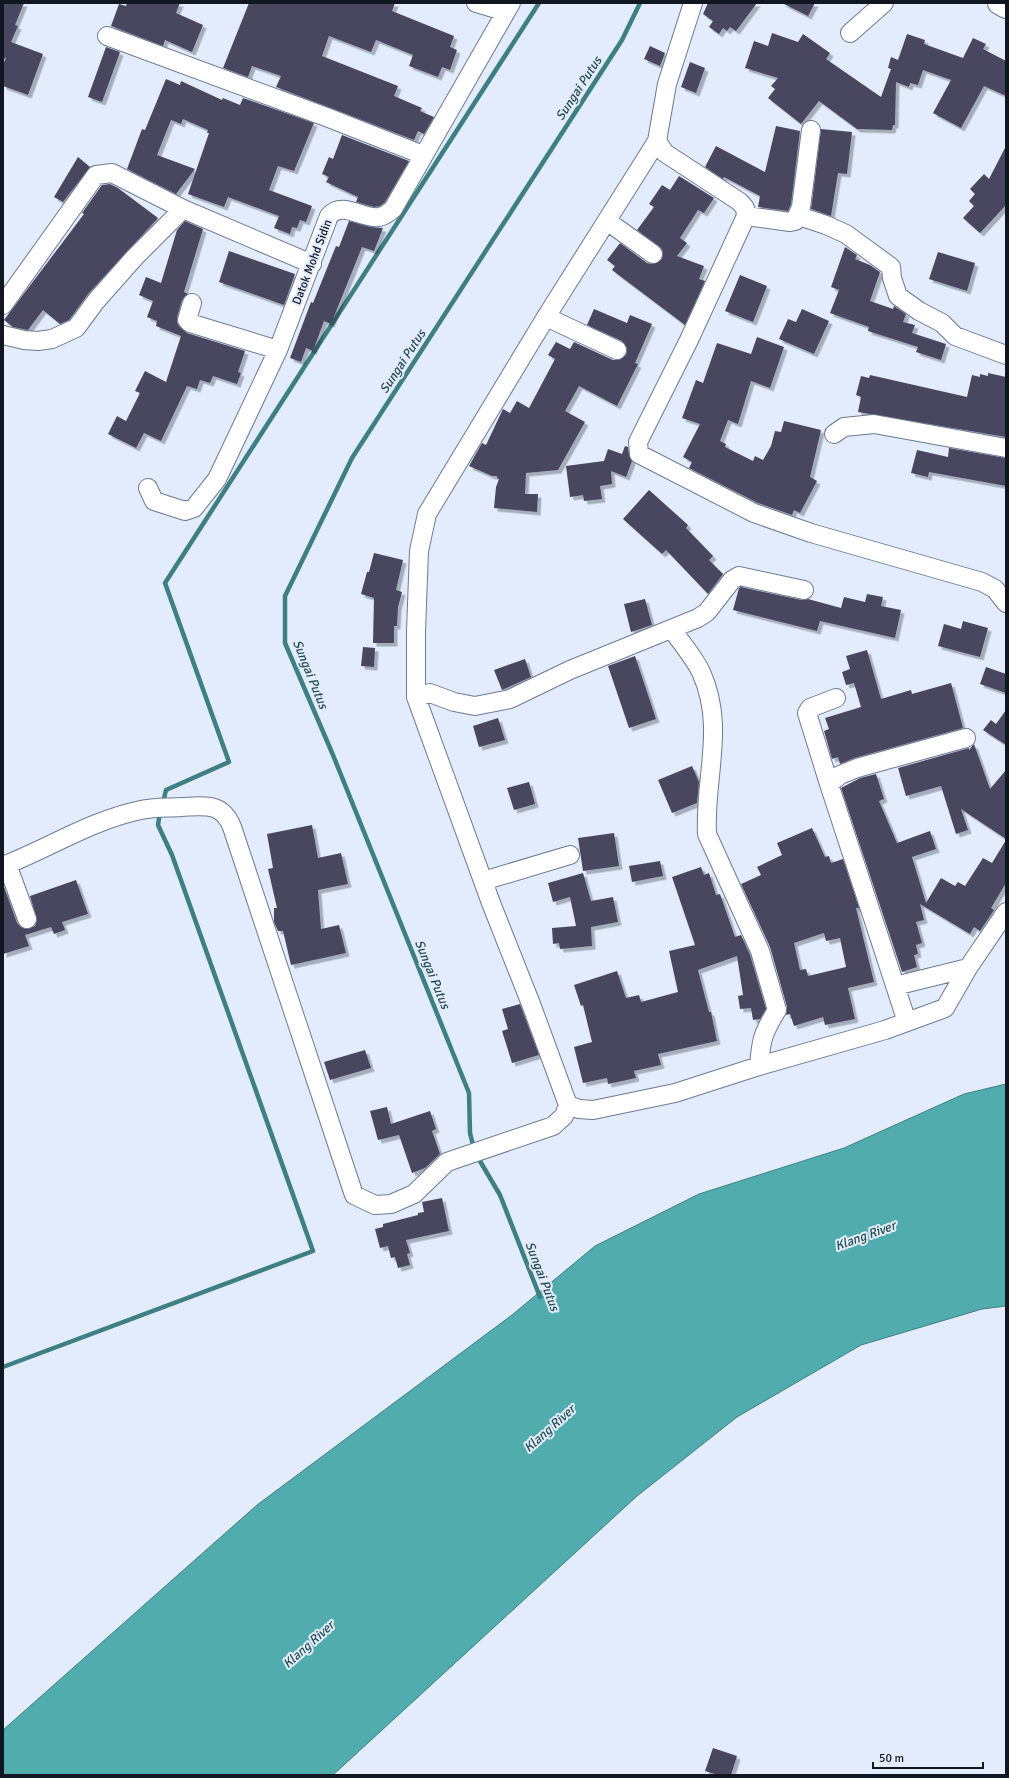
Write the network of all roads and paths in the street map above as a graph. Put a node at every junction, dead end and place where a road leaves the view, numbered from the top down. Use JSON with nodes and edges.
{"nodes":[{"id":1,"x":476,"y":3,"type":"edge"},
{"id":2,"x":693,"y":3,"type":"edge"},
{"id":3,"x":884,"y":3,"type":"edge"},
{"id":4,"x":999,"y":3,"type":"edge"},
{"id":5,"x":1006,"y":7,"type":"edge"},
{"id":6,"x":509,"y":8,"type":"edge"},
{"id":7,"x":850,"y":33,"type":"dead end"},
{"id":8,"x":106,"y":36,"type":"dead end"},
{"id":9,"x":811,"y":130,"type":"dead end"},
{"id":10,"x":657,"y":141,"type":"junction"},
{"id":11,"x":423,"y":155,"type":"junction"},
{"id":12,"x":183,"y":209,"type":"junction"},
{"id":13,"x":746,"y":216,"type":"junction"},
{"id":14,"x":799,"y":216,"type":"junction"},
{"id":15,"x":607,"y":221,"type":"junction"},
{"id":16,"x":653,"y":254,"type":"dead end"},
{"id":17,"x":312,"y":264,"type":"junction"},
{"id":18,"x":192,"y":303,"type":"dead end"},
{"id":19,"x":3,"y":305,"type":"edge"},
{"id":20,"x":546,"y":317,"type":"junction"},
{"id":21,"x":3,"y":335,"type":"edge"},
{"id":22,"x":278,"y":350,"type":"junction"},
{"id":23,"x":617,"y":350,"type":"dead end"},
{"id":24,"x":1006,"y":355,"type":"edge"},
{"id":25,"x":834,"y":434,"type":"dead end"},
{"id":26,"x":1006,"y":448,"type":"edge"},
{"id":27,"x":148,"y":488,"type":"dead end"},
{"id":28,"x":804,"y":590,"type":"dead end"},
{"id":29,"x":1006,"y":604,"type":"edge"},
{"id":30,"x":672,"y":629,"type":"junction"},
{"id":31,"x":416,"y":697,"type":"junction"},
{"id":32,"x":836,"y":698,"type":"dead end"},
{"id":33,"x":966,"y":738,"type":"dead end"},
{"id":34,"x":829,"y":784,"type":"junction"},
{"id":35,"x":570,"y":855,"type":"dead end"},
{"id":36,"x":5,"y":865,"type":"edge"},
{"id":37,"x":483,"y":881,"type":"junction"},
{"id":38,"x":1006,"y":912,"type":"edge"},
{"id":39,"x":27,"y":919,"type":"dead end"},
{"id":40,"x":968,"y":968,"type":"junction"},
{"id":41,"x":895,"y":986,"type":"junction"},
{"id":42,"x":907,"y":1022,"type":"junction"},
{"id":43,"x":759,"y":1066,"type":"junction"},
{"id":44,"x":568,"y":1104,"type":"junction"}],
"edges":[{"from":1,"to":6,"type":"street"},
{"from":2,"to":10,"type":"street"},
{"from":3,"to":7,"type":"street"},
{"from":4,"to":5,"type":"main road"},
{"from":6,"to":11,"type":"street","name":"Datok Mohd Sidin"},
{"from":8,"to":11,"type":"street"},
{"from":9,"to":14,"type":"street"},
{"from":10,"to":13,"type":"street"},
{"from":10,"to":15,"type":"street"},
{"from":11,"to":17,"type":"street","name":"Datok Mohd Sidin"},
{"from":12,"to":17,"type":"street"},
{"from":12,"to":19,"type":"street"},
{"from":12,"to":21,"type":"street"},
{"from":13,"to":14,"type":"street"},
{"from":13,"to":29,"type":"street"},
{"from":14,"to":24,"type":"street"},
{"from":15,"to":16,"type":"street"},
{"from":15,"to":20,"type":"street"},
{"from":17,"to":22,"type":"street","name":"Datok Mohd Sidin"},
{"from":18,"to":22,"type":"street"},
{"from":20,"to":23,"type":"street"},
{"from":20,"to":31,"type":"street"},
{"from":22,"to":27,"type":"street","name":"Datok Mohd Sidin"},
{"from":25,"to":26,"type":"street"},
{"from":28,"to":30,"type":"street"},
{"from":30,"to":31,"type":"street"},
{"from":30,"to":43,"type":"street"},
{"from":31,"to":37,"type":"street"},
{"from":32,"to":34,"type":"street"},
{"from":33,"to":34,"type":"street"},
{"from":34,"to":41,"type":"street"},
{"from":35,"to":37,"type":"street"},
{"from":36,"to":39,"type":"street"},
{"from":36,"to":44,"type":"street"},
{"from":37,"to":44,"type":"street"},
{"from":38,"to":40,"type":"street"},
{"from":40,"to":41,"type":"street"},
{"from":40,"to":42,"type":"street"},
{"from":41,"to":42,"type":"street"},
{"from":42,"to":43,"type":"street"},
{"from":43,"to":44,"type":"street"}]}
